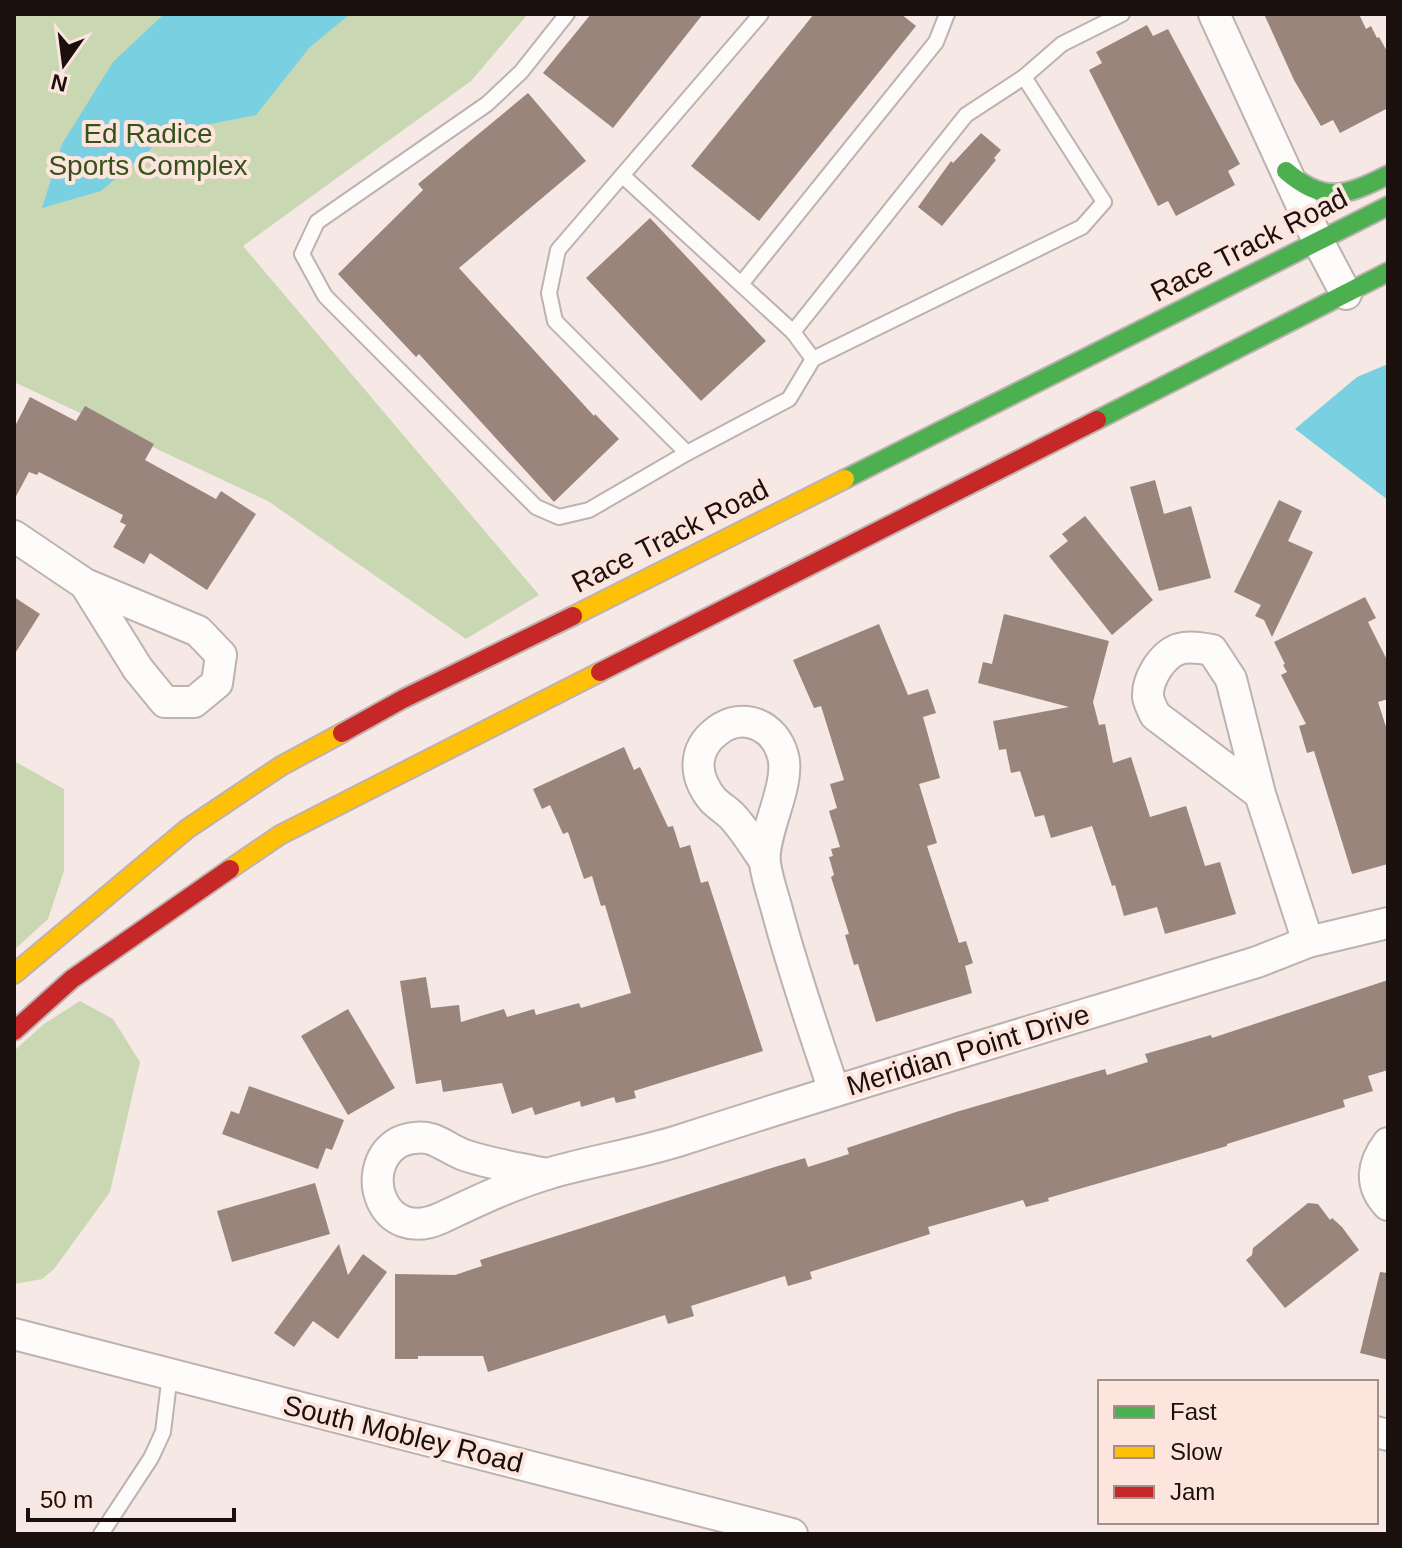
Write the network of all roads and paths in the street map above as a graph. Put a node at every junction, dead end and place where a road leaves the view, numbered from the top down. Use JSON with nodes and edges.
{"nodes":[{"id":1,"x":567,"y":14,"type":"edge"},
{"id":2,"x":761,"y":14,"type":"edge"},
{"id":3,"x":947,"y":14,"type":"edge"},
{"id":4,"x":1122,"y":14,"type":"edge"},
{"id":5,"x":1214,"y":14,"type":"edge"},
{"id":6,"x":1024,"y":77,"type":"junction"},
{"id":7,"x":1286,"y":171,"type":"junction"},
{"id":8,"x":1388,"y":175,"type":"edge"},
{"id":9,"x":623,"y":176,"type":"junction"},
{"id":10,"x":1388,"y":206,"type":"edge"},
{"id":11,"x":1318,"y":241,"type":"junction"},
{"id":12,"x":1388,"y":272,"type":"edge"},
{"id":13,"x":1301,"y":273,"type":"dead end"},
{"id":14,"x":741,"y":284,"type":"junction"},
{"id":15,"x":1346,"y":294,"type":"junction"},
{"id":16,"x":793,"y":332,"type":"junction"},
{"id":17,"x":813,"y":359,"type":"junction"},
{"id":18,"x":687,"y":453,"type":"junction"},
{"id":19,"x":863,"y":519,"type":"dead end"},
{"id":20,"x":14,"y":536,"type":"edge"},
{"id":21,"x":828,"y":555,"type":"junction"},
{"id":22,"x":85,"y":584,"type":"junction"},
{"id":23,"x":1260,"y":794,"type":"junction"},
{"id":24,"x":764,"y":860,"type":"dead end"},
{"id":25,"x":1388,"y":923,"type":"edge"},
{"id":26,"x":1308,"y":942,"type":"junction"},
{"id":27,"x":14,"y":974,"type":"edge"},
{"id":28,"x":14,"y":1031,"type":"edge"},
{"id":29,"x":834,"y":1091,"type":"junction"},
{"id":30,"x":1388,"y":1143,"type":"edge"},
{"id":31,"x":546,"y":1174,"type":"junction"},
{"id":32,"x":1388,"y":1205,"type":"edge"},
{"id":33,"x":14,"y":1334,"type":"edge"},
{"id":34,"x":170,"y":1374,"type":"junction"},
{"id":35,"x":101,"y":1534,"type":"edge"},
{"id":36,"x":792,"y":1534,"type":"edge"}],
"edges":[{"from":1,"to":18,"type":"lane"},
{"from":2,"to":9,"type":"lane"},
{"from":3,"to":14,"type":"lane"},
{"from":4,"to":6,"type":"lane"},
{"from":5,"to":7,"type":"street"},
{"from":6,"to":16,"type":"lane"},
{"from":6,"to":17,"type":"lane"},
{"from":7,"to":8,"type":"main road"},
{"from":7,"to":11,"type":"street"},
{"from":9,"to":14,"type":"lane"},
{"from":9,"to":18,"type":"lane"},
{"from":10,"to":11,"type":"main road","name":"Race Track Road"},
{"from":11,"to":13,"type":"main road"},
{"from":11,"to":15,"type":"street"},
{"from":11,"to":27,"type":"main road","name":"Race Track Road"},
{"from":12,"to":15,"type":"main road"},
{"from":14,"to":16,"type":"lane"},
{"from":15,"to":21,"type":"main road"},
{"from":16,"to":17,"type":"lane"},
{"from":17,"to":18,"type":"lane"},
{"from":19,"to":21,"type":"main road"},
{"from":20,"to":22,"type":"street"},
{"from":21,"to":28,"type":"main road"},
{"from":22,"to":22,"type":"street"},
{"from":23,"to":23,"type":"street"},
{"from":23,"to":26,"type":"street"},
{"from":24,"to":29,"type":"street"},
{"from":25,"to":26,"type":"street","name":"Meridian Point Drive"},
{"from":26,"to":29,"type":"street","name":"Meridian Point Drive"},
{"from":29,"to":31,"type":"street","name":"Meridian Point Drive"},
{"from":30,"to":32,"type":"street"},
{"from":31,"to":31,"type":"street","name":"Meridian Point Drive"},
{"from":33,"to":34,"type":"street","name":"South Mobley Road"},
{"from":34,"to":35,"type":"lane"},
{"from":34,"to":36,"type":"street","name":"South Mobley Road"}]}
